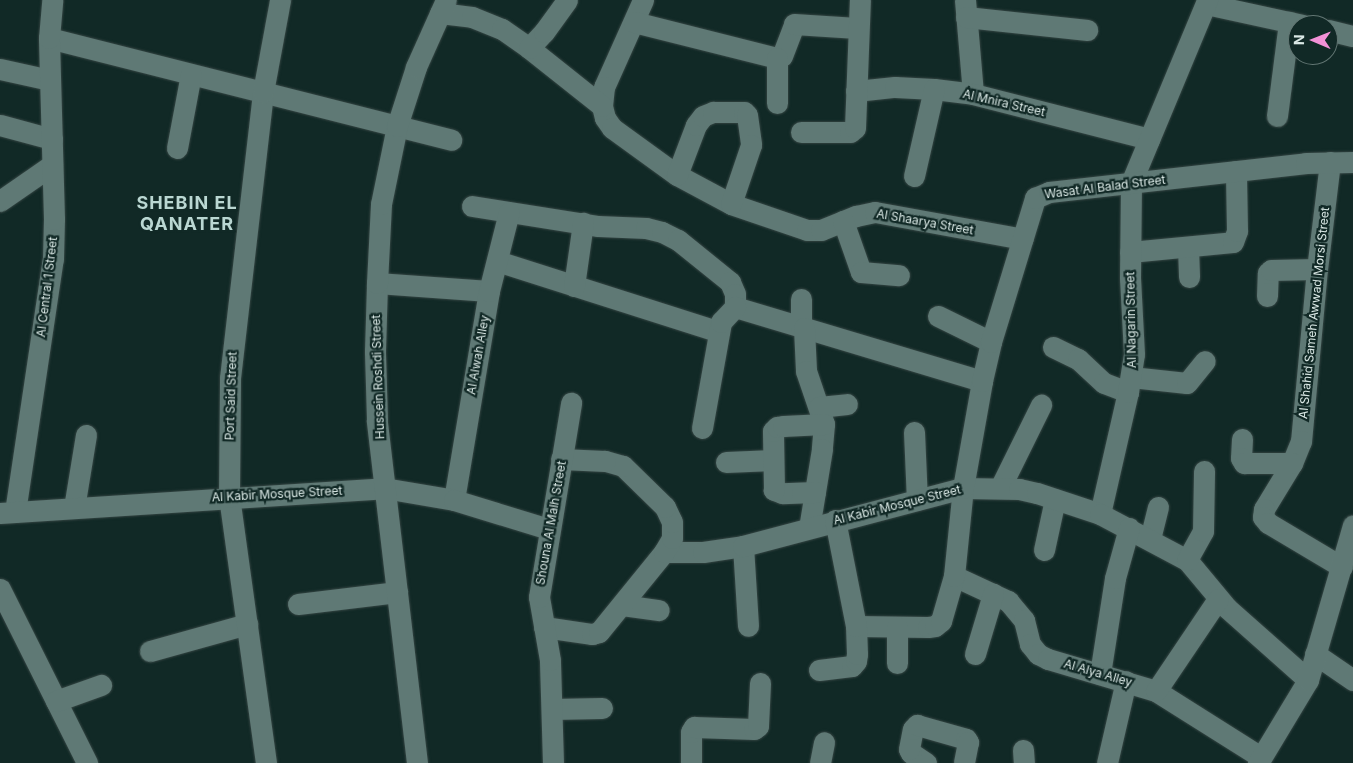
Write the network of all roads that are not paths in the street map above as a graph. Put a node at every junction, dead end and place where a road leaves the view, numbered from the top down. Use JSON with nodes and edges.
{"nodes":[{"id":1,"x":52,"y":0,"type":"edge"},
{"id":2,"x":280,"y":0,"type":"edge"},
{"id":3,"x":567,"y":0,"type":"edge"},
{"id":4,"x":643,"y":0,"type":"edge"},
{"id":5,"x":860,"y":0,"type":"edge"},
{"id":6,"x":1206,"y":2,"type":"edge"},
{"id":7,"x":443,"y":6,"type":"edge"},
{"id":8,"x":965,"y":9,"type":"edge"},
{"id":9,"x":1288,"y":21,"type":"edge"},
{"id":10,"x":634,"y":22,"type":"junction"},
{"id":11,"x":857,"y":28,"type":"junction"},
{"id":12,"x":1087,"y":30,"type":"dead end"},
{"id":13,"x":1338,"y":32,"type":"edge"},
{"id":14,"x":1353,"y":36,"type":"edge"},
{"id":15,"x":49,"y":38,"type":"junction"},
{"id":16,"x":529,"y":48,"type":"junction"},
{"id":17,"x":777,"y":58,"type":"junction"},
{"id":18,"x":1288,"y":62,"type":"edge"},
{"id":19,"x":0,"y":69,"type":"edge"},
{"id":20,"x":191,"y":74,"type":"junction"},
{"id":21,"x":50,"y":80,"type":"junction"},
{"id":22,"x":934,"y":89,"type":"junction"},
{"id":23,"x":856,"y":91,"type":"junction"},
{"id":24,"x":262,"y":92,"type":"junction"},
{"id":25,"x":973,"y":94,"type":"junction"},
{"id":26,"x":777,"y":103,"type":"dead end"},
{"id":27,"x":602,"y":106,"type":"junction"},
{"id":28,"x":1277,"y":116,"type":"dead end"},
{"id":29,"x":0,"y":125,"type":"edge"},
{"id":30,"x":397,"y":126,"type":"junction"},
{"id":31,"x":801,"y":132,"type":"dead end"},
{"id":32,"x":52,"y":139,"type":"junction"},
{"id":33,"x":1149,"y":139,"type":"junction"},
{"id":34,"x":451,"y":140,"type":"dead end"},
{"id":35,"x":177,"y":148,"type":"dead end"},
{"id":36,"x":1330,"y":162,"type":"junction"},
{"id":37,"x":1353,"y":162,"type":"edge"},
{"id":38,"x":52,"y":166,"type":"junction"},
{"id":39,"x":1236,"y":171,"type":"junction"},
{"id":40,"x":677,"y":175,"type":"junction"},
{"id":41,"x":914,"y":176,"type":"dead end"},
{"id":42,"x":1130,"y":183,"type":"junction"},
{"id":43,"x":0,"y":201,"type":"edge"},
{"id":44,"x":731,"y":204,"type":"junction"},
{"id":45,"x":472,"y":206,"type":"dead end"},
{"id":46,"x":509,"y":212,"type":"junction"},
{"id":47,"x":843,"y":221,"type":"junction"},
{"id":48,"x":583,"y":223,"type":"junction"},
{"id":49,"x":1023,"y":239,"type":"junction"},
{"id":50,"x":1188,"y":247,"type":"junction"},
{"id":51,"x":1130,"y":252,"type":"junction"},
{"id":52,"x":496,"y":261,"type":"junction"},
{"id":53,"x":1317,"y":270,"type":"junction"},
{"id":54,"x":899,"y":276,"type":"dead end"},
{"id":55,"x":1189,"y":277,"type":"dead end"},
{"id":56,"x":377,"y":283,"type":"junction"},
{"id":57,"x":574,"y":286,"type":"junction"},
{"id":58,"x":489,"y":291,"type":"junction"},
{"id":59,"x":1267,"y":296,"type":"dead end"},
{"id":60,"x":801,"y":299,"type":"dead end"},
{"id":61,"x":735,"y":307,"type":"junction"},
{"id":62,"x":938,"y":316,"type":"dead end"},
{"id":63,"x":803,"y":327,"type":"junction"},
{"id":64,"x":719,"y":332,"type":"junction"},
{"id":65,"x":991,"y":342,"type":"junction"},
{"id":66,"x":1053,"y":348,"type":"dead end"},
{"id":67,"x":1205,"y":361,"type":"dead end"},
{"id":68,"x":982,"y":381,"type":"junction"},
{"id":69,"x":1130,"y":385,"type":"junction"},
{"id":70,"x":571,"y":402,"type":"dead end"},
{"id":71,"x":847,"y":404,"type":"dead end"},
{"id":72,"x":1041,"y":404,"type":"dead end"},
{"id":73,"x":821,"y":415,"type":"junction"},
{"id":74,"x":702,"y":428,"type":"dead end"},
{"id":75,"x":914,"y":432,"type":"dead end"},
{"id":76,"x":86,"y":434,"type":"dead end"},
{"id":77,"x":1242,"y":440,"type":"dead end"},
{"id":78,"x":561,"y":459,"type":"junction"},
{"id":79,"x":773,"y":460,"type":"junction"},
{"id":80,"x":726,"y":462,"type":"dead end"},
{"id":81,"x":1292,"y":463,"type":"junction"},
{"id":82,"x":1204,"y":471,"type":"dead end"},
{"id":83,"x":384,"y":488,"type":"junction"},
{"id":84,"x":963,"y":488,"type":"junction"},
{"id":85,"x":1000,"y":488,"type":"junction"},
{"id":86,"x":815,"y":492,"type":"junction"},
{"id":87,"x":229,"y":497,"type":"junction"},
{"id":88,"x":1055,"y":499,"type":"junction"},
{"id":89,"x":454,"y":500,"type":"junction"},
{"id":90,"x":917,"y":500,"type":"junction"},
{"id":91,"x":1158,"y":507,"type":"dead end"},
{"id":92,"x":74,"y":508,"type":"junction"},
{"id":93,"x":8,"y":512,"type":"edge"},
{"id":94,"x":1100,"y":514,"type":"junction"},
{"id":95,"x":835,"y":520,"type":"junction"},
{"id":96,"x":1353,"y":525,"type":"edge"},
{"id":97,"x":809,"y":528,"type":"junction"},
{"id":98,"x":1129,"y":528,"type":"junction"},
{"id":99,"x":549,"y":529,"type":"junction"},
{"id":100,"x":1150,"y":539,"type":"junction"},
{"id":101,"x":743,"y":546,"type":"junction"},
{"id":102,"x":1044,"y":550,"type":"dead end"},
{"id":103,"x":664,"y":552,"type":"junction"},
{"id":104,"x":1187,"y":560,"type":"junction"},
{"id":105,"x":1342,"y":566,"type":"junction"},
{"id":106,"x":954,"y":576,"type":"junction"},
{"id":107,"x":0,"y":590,"type":"edge"},
{"id":108,"x":397,"y":592,"type":"junction"},
{"id":109,"x":993,"y":594,"type":"junction"},
{"id":110,"x":1218,"y":599,"type":"junction"},
{"id":111,"x":298,"y":604,"type":"dead end"},
{"id":112,"x":622,"y":606,"type":"junction"},
{"id":113,"x":659,"y":610,"type":"dead end"},
{"id":114,"x":247,"y":624,"type":"junction"},
{"id":115,"x":748,"y":626,"type":"dead end"},
{"id":116,"x":856,"y":626,"type":"junction"},
{"id":117,"x":544,"y":627,"type":"junction"},
{"id":118,"x":897,"y":627,"type":"junction"},
{"id":119,"x":150,"y":651,"type":"dead end"},
{"id":120,"x":974,"y":654,"type":"dead end"},
{"id":121,"x":1315,"y":654,"type":"junction"},
{"id":122,"x":897,"y":663,"type":"dead end"},
{"id":123,"x":819,"y":670,"type":"dead end"},
{"id":124,"x":1100,"y":674,"type":"junction"},
{"id":125,"x":1308,"y":680,"type":"junction"},
{"id":126,"x":1353,"y":680,"type":"edge"},
{"id":127,"x":1126,"y":681,"type":"junction"},
{"id":128,"x":760,"y":683,"type":"dead end"},
{"id":129,"x":101,"y":685,"type":"dead end"},
{"id":130,"x":1156,"y":691,"type":"junction"},
{"id":131,"x":56,"y":701,"type":"junction"},
{"id":132,"x":552,"y":708,"type":"junction"},
{"id":133,"x":602,"y":708,"type":"dead end"},
{"id":134,"x":824,"y":742,"type":"dead end"},
{"id":135,"x":1259,"y":760,"type":"edge"},
{"id":136,"x":86,"y":763,"type":"edge"},
{"id":137,"x":266,"y":763,"type":"edge"},
{"id":138,"x":417,"y":763,"type":"edge"},
{"id":139,"x":552,"y":763,"type":"edge"},
{"id":140,"x":691,"y":763,"type":"edge"},
{"id":141,"x":820,"y":763,"type":"edge"},
{"id":142,"x":926,"y":763,"type":"edge"},
{"id":143,"x":964,"y":763,"type":"edge"},
{"id":144,"x":1107,"y":763,"type":"edge"}],
"edges":[{"from":1,"to":15,"type":"street","name":"Al Central 1 Street"},
{"from":2,"to":24,"type":"street","name":"Port Said Street"},
{"from":3,"to":16,"type":"street"},
{"from":4,"to":10,"type":"street"},
{"from":5,"to":11,"type":"street"},
{"from":6,"to":9,"type":"street"},
{"from":6,"to":33,"type":"street"},
{"from":7,"to":16,"type":"street"},
{"from":7,"to":30,"type":"street","name":"Hussein Roshdi Street"},
{"from":8,"to":12,"type":"street"},
{"from":8,"to":25,"type":"street"},
{"from":10,"to":17,"type":"street"},
{"from":10,"to":27,"type":"street"},
{"from":11,"to":17,"type":"street"},
{"from":11,"to":23,"type":"street"},
{"from":13,"to":14,"type":"street"},
{"from":15,"to":20,"type":"street"},
{"from":15,"to":21,"type":"street","name":"Al Central 1 Street"},
{"from":16,"to":27,"type":"street"},
{"from":17,"to":26,"type":"street"},
{"from":18,"to":28,"type":"street"},
{"from":19,"to":21,"type":"street"},
{"from":20,"to":24,"type":"street"},
{"from":20,"to":35,"type":"street"},
{"from":21,"to":32,"type":"street","name":"Al Central 1 Street"},
{"from":22,"to":23,"type":"street","name":"Al Mnira Street"},
{"from":22,"to":25,"type":"street","name":"Al Mnira Street"},
{"from":22,"to":41,"type":"street"},
{"from":23,"to":31,"type":"street"},
{"from":24,"to":30,"type":"street"},
{"from":24,"to":87,"type":"street","name":"Port Said Street"},
{"from":25,"to":33,"type":"street","name":"Al Mnira Street"},
{"from":27,"to":40,"type":"street","name":"Al Shaarya Street"},
{"from":29,"to":32,"type":"street"},
{"from":30,"to":34,"type":"street"},
{"from":30,"to":56,"type":"street","name":"Hussein Roshdi Street"},
{"from":32,"to":38,"type":"street","name":"Al Central 1 Street"},
{"from":33,"to":42,"type":"street"},
{"from":36,"to":37,"type":"street","name":"Wasat Al Balad Street"},
{"from":36,"to":39,"type":"street","name":"Wasat Al Balad Street"},
{"from":36,"to":53,"type":"street","name":"Al Shahid Sameh Awwad Morsi Street"},
{"from":38,"to":43,"type":"street"},
{"from":38,"to":93,"type":"street","name":"Al Central 1 Street"},
{"from":39,"to":42,"type":"street","name":"Wasat Al Balad Street"},
{"from":39,"to":50,"type":"street"},
{"from":40,"to":44,"type":"street","name":"Al Shaarya Street"},
{"from":40,"to":44,"type":"street"},
{"from":42,"to":49,"type":"street","name":"Wasat Al Balad Street"},
{"from":42,"to":51,"type":"street","name":"Al Nagarin Street"},
{"from":44,"to":47,"type":"street","name":"Al Shaarya Street"},
{"from":45,"to":46,"type":"street"},
{"from":46,"to":48,"type":"street"},
{"from":46,"to":52,"type":"street","name":"Al Alwah Alley"},
{"from":47,"to":49,"type":"street","name":"Al Shaarya Street"},
{"from":47,"to":54,"type":"street"},
{"from":48,"to":57,"type":"street"},
{"from":48,"to":61,"type":"street"},
{"from":49,"to":65,"type":"street","name":"Wasat Al Balad Street"},
{"from":50,"to":51,"type":"street"},
{"from":50,"to":55,"type":"street"},
{"from":51,"to":69,"type":"street","name":"Al Nagarin Street"},
{"from":52,"to":57,"type":"street"},
{"from":52,"to":58,"type":"street","name":"Al Alwah Alley"},
{"from":53,"to":59,"type":"street"},
{"from":53,"to":81,"type":"street","name":"Al Shahid Sameh Awwad Morsi Street"},
{"from":56,"to":58,"type":"street"},
{"from":56,"to":83,"type":"street","name":"Hussein Roshdi Street"},
{"from":57,"to":64,"type":"street"},
{"from":58,"to":89,"type":"street","name":"Al Alwah Alley"},
{"from":60,"to":63,"type":"street"},
{"from":61,"to":63,"type":"street"},
{"from":61,"to":64,"type":"street"},
{"from":62,"to":65,"type":"street"},
{"from":63,"to":68,"type":"street"},
{"from":63,"to":73,"type":"street"},
{"from":64,"to":74,"type":"street"},
{"from":65,"to":68,"type":"street","name":"Wasat Al Balad Street"},
{"from":66,"to":69,"type":"street"},
{"from":67,"to":69,"type":"street"},
{"from":68,"to":84,"type":"street","name":"Wasat Al Balad Street"},
{"from":69,"to":94,"type":"street","name":"Al Nagarin Street"},
{"from":70,"to":78,"type":"street","name":"Shouna Al Malh Street"},
{"from":71,"to":73,"type":"street"},
{"from":72,"to":85,"type":"street"},
{"from":73,"to":79,"type":"street"},
{"from":73,"to":86,"type":"street"},
{"from":75,"to":90,"type":"street"},
{"from":76,"to":92,"type":"street"},
{"from":77,"to":81,"type":"street"},
{"from":78,"to":99,"type":"street","name":"Shouna Al Malh Street"},
{"from":78,"to":103,"type":"street"},
{"from":79,"to":80,"type":"street"},
{"from":79,"to":86,"type":"street"},
{"from":81,"to":105,"type":"street","name":"Al Shahid Sameh Awwad Morsi Street"},
{"from":82,"to":104,"type":"street"},
{"from":83,"to":87,"type":"street","name":"Al Kabir Mosque Street"},
{"from":83,"to":89,"type":"street","name":"Al Kabir Mosque Street"},
{"from":83,"to":108,"type":"street","name":"Hussein Roshdi Street"},
{"from":84,"to":85,"type":"street","name":"Al Kabir Mosque Street"},
{"from":84,"to":90,"type":"street","name":"Al Kabir Mosque Street"},
{"from":84,"to":106,"type":"street","name":"Wasat Al Balad Street"},
{"from":85,"to":88,"type":"street","name":"Al Kabir Mosque Street"},
{"from":86,"to":97,"type":"street"},
{"from":87,"to":92,"type":"street","name":"Al Kabir Mosque Street"},
{"from":87,"to":114,"type":"street","name":"Port Said Street"},
{"from":88,"to":94,"type":"street","name":"Al Kabir Mosque Street"},
{"from":88,"to":102,"type":"street"},
{"from":89,"to":99,"type":"street","name":"Al Kabir Mosque Street"},
{"from":90,"to":95,"type":"street","name":"Al Kabir Mosque Street"},
{"from":91,"to":100,"type":"street"},
{"from":92,"to":93,"type":"street","name":"Al Kabir Mosque Street"},
{"from":94,"to":98,"type":"street","name":"Al Kabir Mosque Street"},
{"from":95,"to":97,"type":"street","name":"Al Kabir Mosque Street"},
{"from":95,"to":116,"type":"street"},
{"from":96,"to":105,"type":"street"},
{"from":97,"to":101,"type":"street","name":"Al Kabir Mosque Street"},
{"from":98,"to":100,"type":"street","name":"Al Kabir Mosque Street"},
{"from":98,"to":124,"type":"street"},
{"from":99,"to":117,"type":"street","name":"Shouna Al Malh Street"},
{"from":100,"to":104,"type":"street","name":"Al Kabir Mosque Street"},
{"from":101,"to":103,"type":"street","name":"Al Kabir Mosque Street"},
{"from":101,"to":115,"type":"street"},
{"from":103,"to":112,"type":"street"},
{"from":104,"to":110,"type":"street","name":"Al Kabir Mosque Street"},
{"from":105,"to":121,"type":"street"},
{"from":106,"to":109,"type":"street","name":"Al Alya Alley"},
{"from":106,"to":118,"type":"street","name":"Wasat Al Balad Street"},
{"from":107,"to":131,"type":"street"},
{"from":108,"to":111,"type":"street"},
{"from":108,"to":138,"type":"street","name":"Hussein Roshdi Street"},
{"from":109,"to":120,"type":"street"},
{"from":109,"to":124,"type":"street","name":"Al Alya Alley"},
{"from":110,"to":125,"type":"street","name":"Al Kabir Mosque Street"},
{"from":110,"to":130,"type":"street"},
{"from":112,"to":113,"type":"street"},
{"from":112,"to":117,"type":"street"},
{"from":114,"to":119,"type":"street"},
{"from":114,"to":137,"type":"street","name":"Port Said Street"},
{"from":116,"to":118,"type":"street","name":"Wasat Al Balad Street"},
{"from":116,"to":123,"type":"street"},
{"from":117,"to":132,"type":"street","name":"Shouna Al Malh Street"},
{"from":118,"to":122,"type":"street"},
{"from":121,"to":125,"type":"street"},
{"from":121,"to":126,"type":"street"},
{"from":124,"to":127,"type":"street","name":"Al Alya Alley"},
{"from":125,"to":135,"type":"street"},
{"from":127,"to":130,"type":"street","name":"Al Alya Alley"},
{"from":127,"to":144,"type":"street"},
{"from":128,"to":140,"type":"street"},
{"from":129,"to":131,"type":"street"},
{"from":130,"to":135,"type":"street","name":"Al Alya Alley"},
{"from":131,"to":136,"type":"street"},
{"from":132,"to":133,"type":"street"},
{"from":132,"to":139,"type":"street","name":"Shouna Al Malh Street"},
{"from":134,"to":141,"type":"street"},
{"from":142,"to":143,"type":"street"}]}
